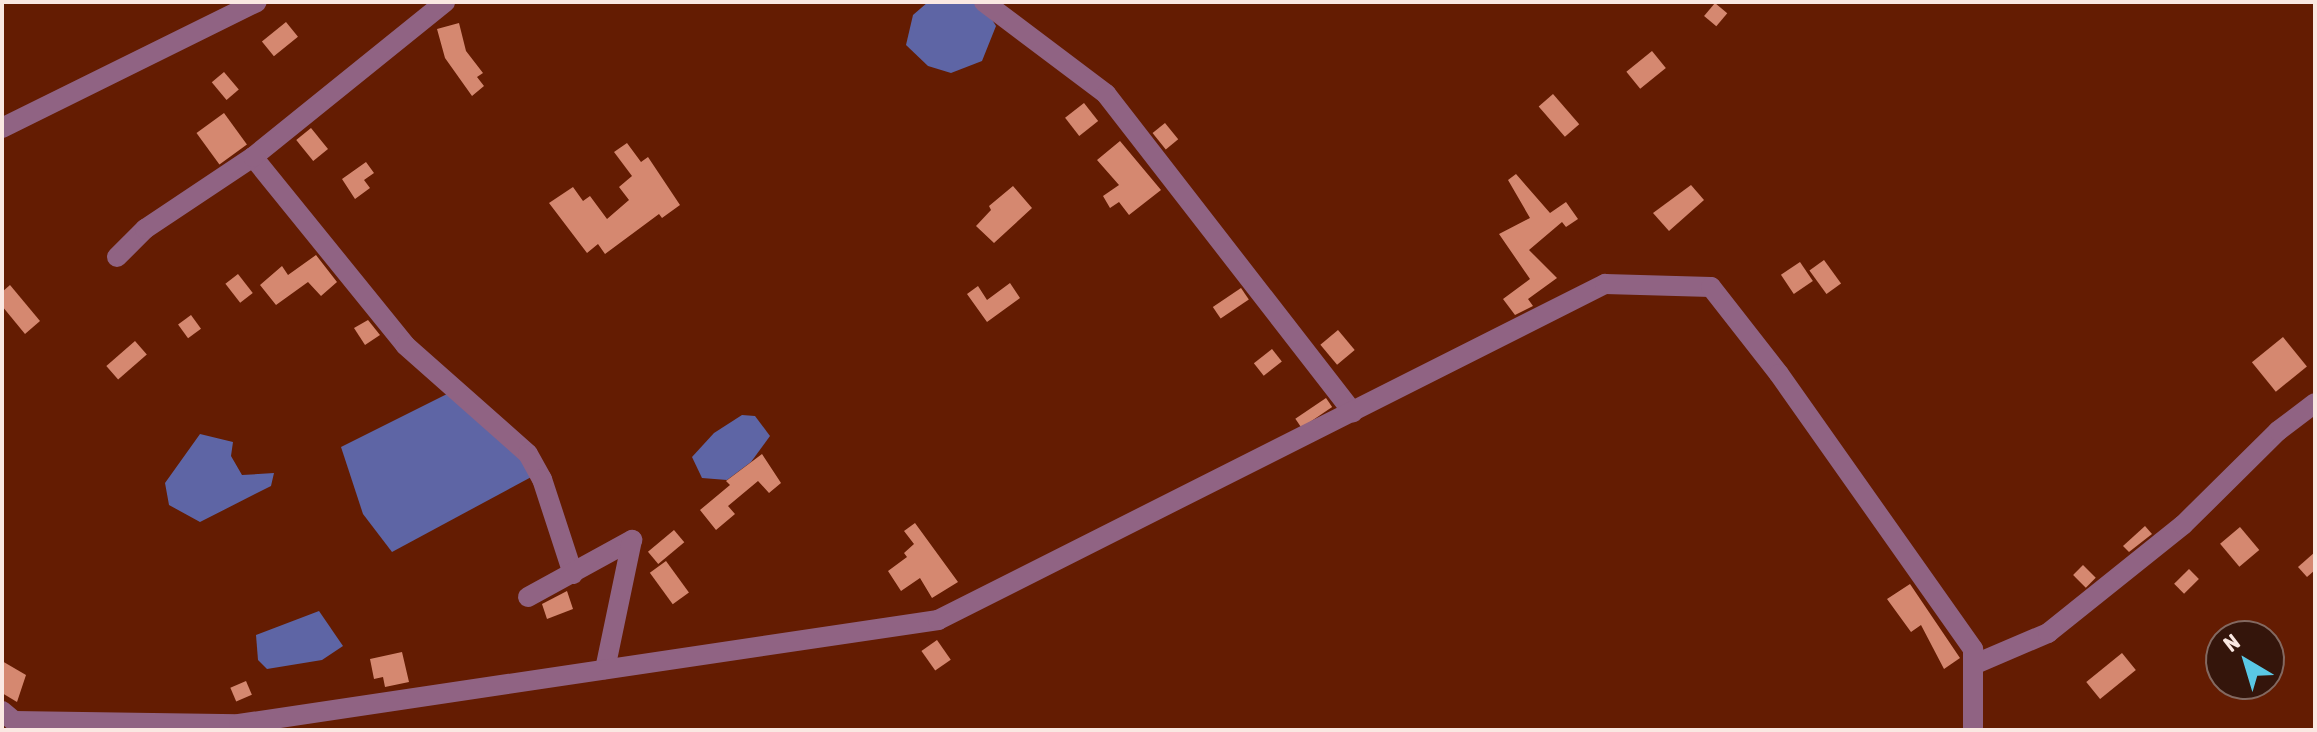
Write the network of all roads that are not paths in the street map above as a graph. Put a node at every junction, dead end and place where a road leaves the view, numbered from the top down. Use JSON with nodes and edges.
{"nodes":[{"id":1,"x":257,"y":2,"type":"edge"},
{"id":2,"x":445,"y":2,"type":"edge"},
{"id":3,"x":984,"y":2,"type":"edge"},
{"id":4,"x":2,"y":128,"type":"edge"},
{"id":5,"x":253,"y":157,"type":"junction"},
{"id":6,"x":117,"y":257,"type":"dead end"},
{"id":7,"x":2315,"y":403,"type":"edge"},
{"id":8,"x":1353,"y":412,"type":"junction"},
{"id":9,"x":573,"y":574,"type":"junction"},
{"id":10,"x":528,"y":597,"type":"dead end"},
{"id":11,"x":1973,"y":665,"type":"junction"},
{"id":12,"x":605,"y":669,"type":"junction"},
{"id":13,"x":9,"y":721,"type":"edge"},
{"id":14,"x":1973,"y":730,"type":"edge"}],
"edges":[{"from":1,"to":4,"type":"street"},
{"from":2,"to":5,"type":"street"},
{"from":3,"to":8,"type":"street"},
{"from":5,"to":6,"type":"street"},
{"from":5,"to":9,"type":"street"},
{"from":7,"to":11,"type":"street"},
{"from":8,"to":11,"type":"street"},
{"from":8,"to":12,"type":"street"},
{"from":9,"to":10,"type":"street"},
{"from":9,"to":12,"type":"street"},
{"from":11,"to":14,"type":"street"},
{"from":12,"to":13,"type":"street"}]}
